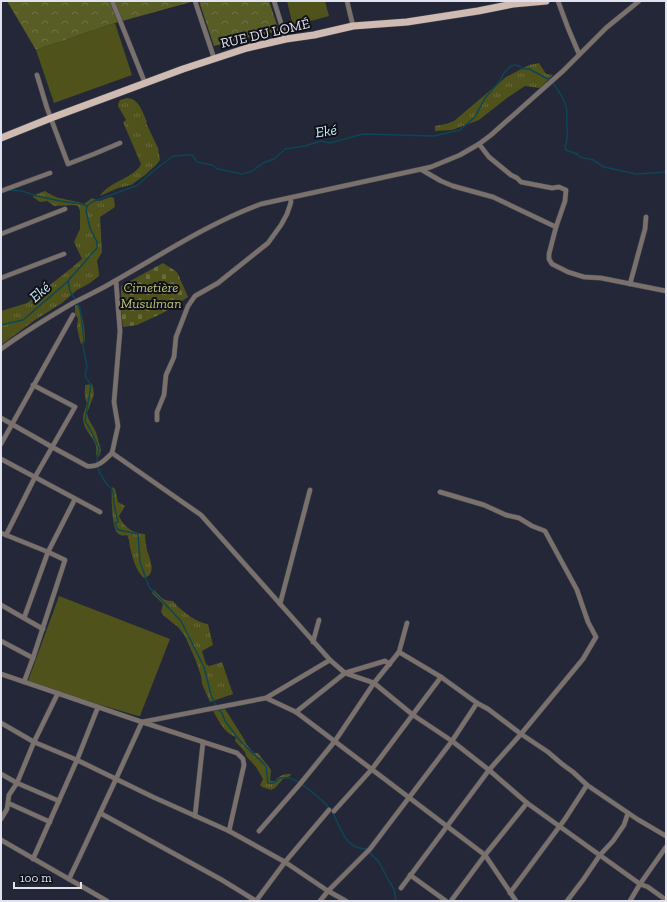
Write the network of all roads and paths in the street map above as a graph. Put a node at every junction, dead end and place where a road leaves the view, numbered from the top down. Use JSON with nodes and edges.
{"nodes":[{"id":1,"x":196,"y":1,"type":"edge"},
{"id":2,"x":274,"y":1,"type":"edge"},
{"id":3,"x":347,"y":1,"type":"edge"},
{"id":4,"x":546,"y":1,"type":"edge"},
{"id":5,"x":558,"y":1,"type":"edge"},
{"id":6,"x":639,"y":1,"type":"edge"},
{"id":7,"x":114,"y":3,"type":"dead end"},
{"id":8,"x":512,"y":3,"type":"edge"},
{"id":9,"x":353,"y":26,"type":"junction"},
{"id":10,"x":286,"y":39,"type":"junction"},
{"id":11,"x":579,"y":54,"type":"junction"},
{"id":12,"x":214,"y":58,"type":"junction"},
{"id":13,"x":37,"y":75,"type":"dead end"},
{"id":14,"x":144,"y":83,"type":"junction"},
{"id":15,"x":51,"y":118,"type":"junction"},
{"id":16,"x":1,"y":138,"type":"edge"},
{"id":17,"x":120,"y":143,"type":"dead end"},
{"id":18,"x":479,"y":144,"type":"junction"},
{"id":19,"x":421,"y":170,"type":"junction"},
{"id":20,"x":50,"y":173,"type":"dead end"},
{"id":21,"x":1,"y":191,"type":"edge"},
{"id":22,"x":290,"y":198,"type":"junction"},
{"id":23,"x":65,"y":209,"type":"dead end"},
{"id":24,"x":646,"y":217,"type":"dead end"},
{"id":25,"x":556,"y":227,"type":"junction"},
{"id":26,"x":1,"y":234,"type":"edge"},
{"id":27,"x":64,"y":254,"type":"dead end"},
{"id":28,"x":1,"y":278,"type":"edge"},
{"id":29,"x":116,"y":281,"type":"junction"},
{"id":30,"x":630,"y":284,"type":"junction"},
{"id":31,"x":666,"y":291,"type":"edge"},
{"id":32,"x":73,"y":315,"type":"dead end"},
{"id":33,"x":1,"y":349,"type":"edge"},
{"id":34,"x":34,"y":385,"type":"junction"},
{"id":35,"x":1,"y":418,"type":"edge"},
{"id":36,"x":157,"y":420,"type":"dead end"},
{"id":37,"x":12,"y":424,"type":"junction"},
{"id":38,"x":1,"y":444,"type":"edge"},
{"id":39,"x":52,"y":447,"type":"junction"},
{"id":40,"x":112,"y":453,"type":"junction"},
{"id":41,"x":1,"y":459,"type":"edge"},
{"id":42,"x":35,"y":477,"type":"junction"},
{"id":43,"x":310,"y":490,"type":"dead end"},
{"id":44,"x":440,"y":492,"type":"dead end"},
{"id":45,"x":75,"y":499,"type":"junction"},
{"id":46,"x":100,"y":512,"type":"dead end"},
{"id":47,"x":3,"y":534,"type":"edge"},
{"id":48,"x":48,"y":552,"type":"junction"},
{"id":49,"x":1,"y":604,"type":"edge"},
{"id":50,"x":280,"y":604,"type":"junction"},
{"id":51,"x":24,"y":618,"type":"junction"},
{"id":52,"x":319,"y":620,"type":"dead end"},
{"id":53,"x":407,"y":623,"type":"dead end"},
{"id":54,"x":43,"y":629,"type":"junction"},
{"id":55,"x":1,"y":641,"type":"edge"},
{"id":56,"x":313,"y":642,"type":"junction"},
{"id":57,"x":399,"y":652,"type":"junction"},
{"id":58,"x":33,"y":658,"type":"junction"},
{"id":59,"x":330,"y":660,"type":"junction"},
{"id":60,"x":390,"y":664,"type":"junction"},
{"id":61,"x":344,"y":673,"type":"junction"},
{"id":62,"x":1,"y":674,"type":"edge"},
{"id":63,"x":442,"y":677,"type":"junction"},
{"id":64,"x":24,"y":682,"type":"junction"},
{"id":65,"x":374,"y":683,"type":"junction"},
{"id":66,"x":58,"y":693,"type":"junction"},
{"id":67,"x":266,"y":698,"type":"junction"},
{"id":68,"x":477,"y":703,"type":"junction"},
{"id":69,"x":98,"y":707,"type":"junction"},
{"id":70,"x":296,"y":712,"type":"junction"},
{"id":71,"x":413,"y":714,"type":"junction"},
{"id":72,"x":142,"y":722,"type":"junction"},
{"id":73,"x":1,"y":723,"type":"edge"},
{"id":74,"x":521,"y":734,"type":"junction"},
{"id":75,"x":335,"y":741,"type":"junction"},
{"id":76,"x":452,"y":741,"type":"junction"},
{"id":77,"x":34,"y":742,"type":"junction"},
{"id":78,"x":203,"y":742,"type":"junction"},
{"id":79,"x":77,"y":760,"type":"junction"},
{"id":80,"x":372,"y":769,"type":"junction"},
{"id":81,"x":489,"y":770,"type":"junction"},
{"id":82,"x":1,"y":774,"type":"edge"},
{"id":83,"x":116,"y":779,"type":"junction"},
{"id":84,"x":17,"y":783,"type":"junction"},
{"id":85,"x":587,"y":785,"type":"junction"},
{"id":86,"x":409,"y":798,"type":"junction"},
{"id":87,"x":59,"y":801,"type":"junction"},
{"id":88,"x":8,"y":803,"type":"junction"},
{"id":89,"x":527,"y":803,"type":"junction"},
{"id":90,"x":100,"y":813,"type":"junction"},
{"id":91,"x":628,"y":814,"type":"junction"},
{"id":92,"x":195,"y":816,"type":"junction"},
{"id":93,"x":1,"y":819,"type":"edge"},
{"id":94,"x":50,"y":822,"type":"junction"},
{"id":95,"x":559,"y":826,"type":"junction"},
{"id":96,"x":448,"y":827,"type":"junction"},
{"id":97,"x":229,"y":831,"type":"junction"},
{"id":98,"x":259,"y":831,"type":"dead end"},
{"id":99,"x":666,"y":836,"type":"edge"},
{"id":100,"x":1,"y":840,"type":"edge"},
{"id":101,"x":666,"y":847,"type":"edge"},
{"id":102,"x":485,"y":855,"type":"junction"},
{"id":103,"x":600,"y":855,"type":"junction"},
{"id":104,"x":33,"y":859,"type":"junction"},
{"id":105,"x":285,"y":862,"type":"junction"},
{"id":106,"x":410,"y":875,"type":"junction"},
{"id":107,"x":69,"y":879,"type":"junction"},
{"id":108,"x":640,"y":884,"type":"junction"},
{"id":109,"x":401,"y":888,"type":"dead end"},
{"id":110,"x":328,"y":891,"type":"junction"},
{"id":111,"x":510,"y":893,"type":"junction"},
{"id":112,"x":666,"y":900,"type":"edge"},
{"id":113,"x":107,"y":901,"type":"edge"},
{"id":114,"x":256,"y":901,"type":"edge"},
{"id":115,"x":320,"y":901,"type":"edge"},
{"id":116,"x":346,"y":901,"type":"edge"},
{"id":117,"x":446,"y":901,"type":"edge"},
{"id":118,"x":451,"y":901,"type":"edge"},
{"id":119,"x":516,"y":901,"type":"edge"},
{"id":120,"x":567,"y":901,"type":"edge"},
{"id":121,"x":630,"y":901,"type":"edge"}],
"edges":[{"from":1,"to":12,"type":"street"},
{"from":2,"to":10,"type":"street"},
{"from":3,"to":9,"type":"street"},
{"from":4,"to":8,"type":"main road","name":"RUE DU LOMÉ"},
{"from":5,"to":11,"type":"street"},
{"from":6,"to":11,"type":"street"},
{"from":7,"to":14,"type":"street"},
{"from":8,"to":9,"type":"main road","name":"RUE DU LOMÉ"},
{"from":9,"to":10,"type":"main road","name":"RUE DU LOMÉ"},
{"from":10,"to":12,"type":"main road","name":"RUE DU LOMÉ"},
{"from":11,"to":18,"type":"street"},
{"from":12,"to":14,"type":"main road","name":"RUE DU LOMÉ"},
{"from":13,"to":15,"type":"street"},
{"from":14,"to":15,"type":"main road","name":"RUE DU LOMÉ"},
{"from":15,"to":16,"type":"main road","name":"RUE DU LOMÉ"},
{"from":15,"to":17,"type":"street"},
{"from":18,"to":19,"type":"street"},
{"from":18,"to":25,"type":"street"},
{"from":19,"to":22,"type":"street"},
{"from":19,"to":25,"type":"street"},
{"from":20,"to":21,"type":"street"},
{"from":22,"to":29,"type":"street"},
{"from":22,"to":36,"type":"street"},
{"from":23,"to":26,"type":"street"},
{"from":24,"to":30,"type":"street"},
{"from":25,"to":30,"type":"street"},
{"from":27,"to":28,"type":"street"},
{"from":29,"to":33,"type":"street"},
{"from":29,"to":40,"type":"street"},
{"from":30,"to":31,"type":"street"},
{"from":32,"to":34,"type":"street"},
{"from":34,"to":37,"type":"street"},
{"from":34,"to":39,"type":"street"},
{"from":35,"to":37,"type":"street"},
{"from":37,"to":38,"type":"street"},
{"from":37,"to":39,"type":"street"},
{"from":39,"to":40,"type":"street"},
{"from":39,"to":42,"type":"street"},
{"from":40,"to":50,"type":"street"},
{"from":41,"to":42,"type":"street"},
{"from":42,"to":45,"type":"street"},
{"from":42,"to":47,"type":"street"},
{"from":43,"to":50,"type":"street"},
{"from":44,"to":74,"type":"street"},
{"from":45,"to":46,"type":"street"},
{"from":45,"to":48,"type":"street"},
{"from":47,"to":48,"type":"street"},
{"from":48,"to":51,"type":"street"},
{"from":48,"to":54,"type":"street"},
{"from":49,"to":51,"type":"street"},
{"from":50,"to":56,"type":"street"},
{"from":51,"to":54,"type":"street"},
{"from":52,"to":56,"type":"street"},
{"from":53,"to":57,"type":"street"},
{"from":54,"to":58,"type":"street"},
{"from":55,"to":58,"type":"street"},
{"from":56,"to":59,"type":"street"},
{"from":57,"to":60,"type":"street"},
{"from":57,"to":63,"type":"street"},
{"from":58,"to":64,"type":"street"},
{"from":59,"to":61,"type":"street"},
{"from":59,"to":67,"type":"street"},
{"from":60,"to":61,"type":"street"},
{"from":60,"to":65,"type":"street"},
{"from":61,"to":65,"type":"street"},
{"from":61,"to":70,"type":"street"},
{"from":62,"to":64,"type":"street"},
{"from":63,"to":68,"type":"street"},
{"from":63,"to":71,"type":"street"},
{"from":64,"to":66,"type":"street"},
{"from":65,"to":71,"type":"street"},
{"from":65,"to":75,"type":"street"},
{"from":66,"to":69,"type":"street"},
{"from":66,"to":77,"type":"street"},
{"from":67,"to":70,"type":"street"},
{"from":67,"to":72,"type":"street"},
{"from":68,"to":74,"type":"street"},
{"from":68,"to":76,"type":"street"},
{"from":69,"to":72,"type":"street"},
{"from":69,"to":79,"type":"street"},
{"from":70,"to":75,"type":"street"},
{"from":71,"to":76,"type":"street"},
{"from":71,"to":80,"type":"street"},
{"from":72,"to":78,"type":"street"},
{"from":72,"to":83,"type":"street"},
{"from":73,"to":77,"type":"street"},
{"from":74,"to":81,"type":"street"},
{"from":74,"to":85,"type":"street"},
{"from":75,"to":80,"type":"street"},
{"from":75,"to":98,"type":"street"},
{"from":76,"to":81,"type":"street"},
{"from":76,"to":86,"type":"street"},
{"from":77,"to":79,"type":"street"},
{"from":77,"to":84,"type":"street"},
{"from":78,"to":92,"type":"street"},
{"from":78,"to":97,"type":"street"},
{"from":79,"to":83,"type":"street"},
{"from":79,"to":87,"type":"street"},
{"from":80,"to":86,"type":"street"},
{"from":80,"to":105,"type":"street"},
{"from":81,"to":89,"type":"street"},
{"from":81,"to":96,"type":"street"},
{"from":82,"to":84,"type":"street"},
{"from":83,"to":90,"type":"street"},
{"from":83,"to":92,"type":"street"},
{"from":84,"to":87,"type":"street"},
{"from":84,"to":88,"type":"street"},
{"from":85,"to":91,"type":"street"},
{"from":85,"to":95,"type":"street"},
{"from":86,"to":96,"type":"street"},
{"from":86,"to":110,"type":"street"},
{"from":87,"to":94,"type":"street"},
{"from":88,"to":93,"type":"street"},
{"from":88,"to":94,"type":"street"},
{"from":89,"to":95,"type":"street"},
{"from":89,"to":102,"type":"street"},
{"from":90,"to":107,"type":"street"},
{"from":90,"to":114,"type":"street"},
{"from":91,"to":99,"type":"street"},
{"from":91,"to":103,"type":"street"},
{"from":92,"to":97,"type":"street"},
{"from":94,"to":104,"type":"street"},
{"from":95,"to":103,"type":"street"},
{"from":95,"to":111,"type":"street"},
{"from":96,"to":102,"type":"street"},
{"from":96,"to":106,"type":"street"},
{"from":97,"to":105,"type":"street"},
{"from":100,"to":104,"type":"street"},
{"from":101,"to":108,"type":"street"},
{"from":102,"to":111,"type":"street"},
{"from":102,"to":118,"type":"street"},
{"from":103,"to":108,"type":"street"},
{"from":103,"to":120,"type":"street"},
{"from":104,"to":107,"type":"street"},
{"from":105,"to":110,"type":"street"},
{"from":105,"to":114,"type":"street"},
{"from":106,"to":109,"type":"street"},
{"from":106,"to":117,"type":"street"},
{"from":107,"to":113,"type":"street"},
{"from":108,"to":112,"type":"street"},
{"from":108,"to":121,"type":"street"},
{"from":110,"to":115,"type":"street"},
{"from":110,"to":116,"type":"street"},
{"from":111,"to":119,"type":"street"}]}
